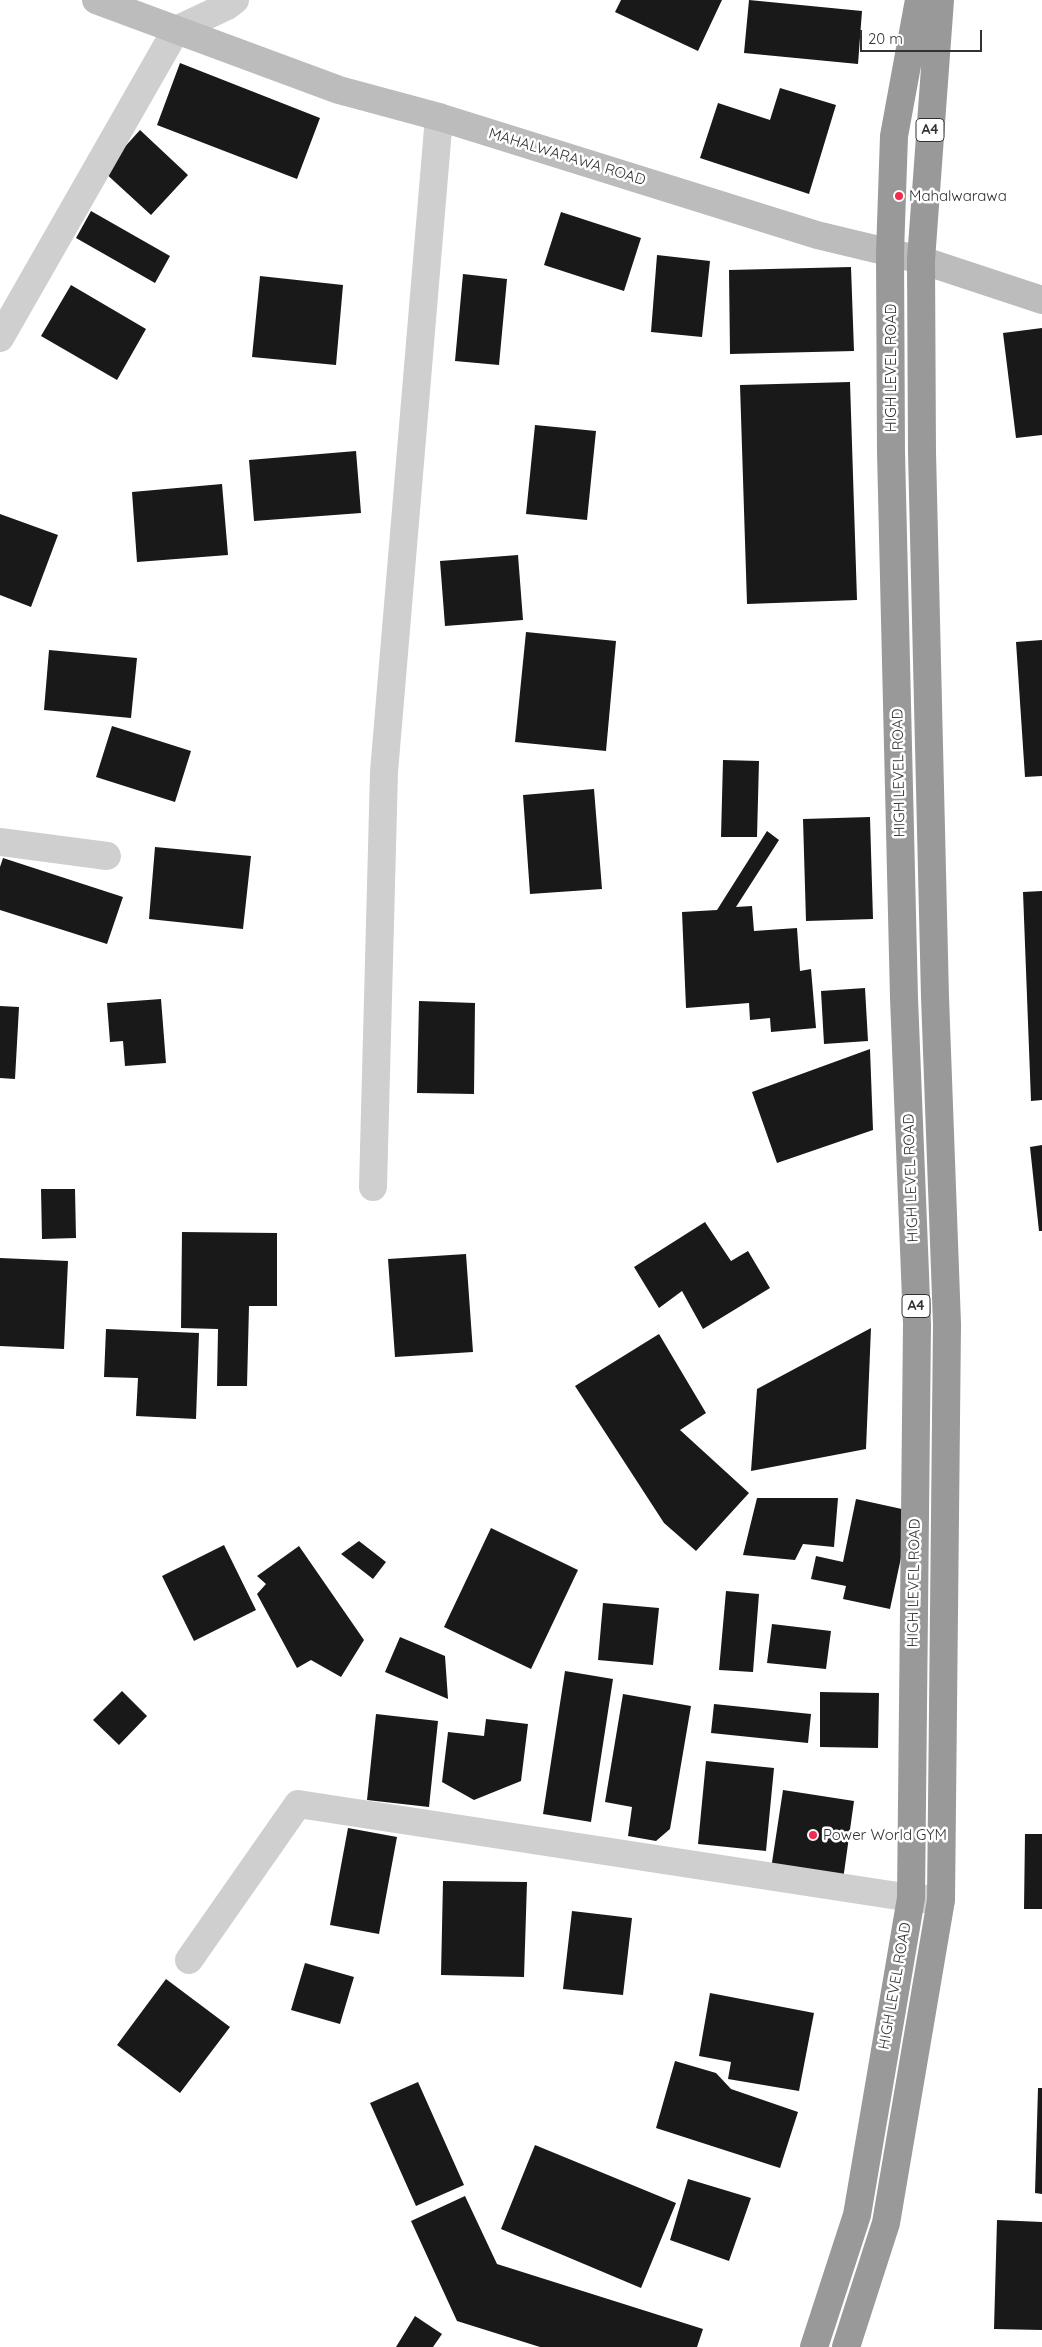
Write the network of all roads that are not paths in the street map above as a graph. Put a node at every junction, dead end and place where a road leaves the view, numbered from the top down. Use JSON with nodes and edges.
{"nodes":[{"id":1,"x":96,"y":0,"type":"edge"},
{"id":2,"x":235,"y":0,"type":"edge"},
{"id":3,"x":919,"y":0,"type":"edge"},
{"id":4,"x":940,"y":0,"type":"edge"},
{"id":5,"x":176,"y":30,"type":"junction"},
{"id":6,"x":439,"y":118,"type":"junction"},
{"id":7,"x":890,"y":253,"type":"junction"},
{"id":8,"x":921,"y":260,"type":"junction"},
{"id":9,"x":1042,"y":300,"type":"edge"},
{"id":10,"x":0,"y":338,"type":"edge"},
{"id":11,"x":0,"y":842,"type":"edge"},
{"id":12,"x":107,"y":856,"type":"dead end"},
{"id":13,"x":373,"y":1187,"type":"dead end"},
{"id":14,"x":911,"y":1898,"type":"junction"},
{"id":15,"x":941,"y":1900,"type":"junction"},
{"id":16,"x":189,"y":1960,"type":"dead end"},
{"id":17,"x":814,"y":2347,"type":"edge"},
{"id":18,"x":846,"y":2347,"type":"edge"}],
"edges":[{"from":1,"to":5,"type":"street","name":"MAHALWARAWA ROAD"},
{"from":2,"to":5,"type":"street"},
{"from":3,"to":7,"type":"highway","name":"HIGH LEVEL ROAD","number":"A4"},
{"from":4,"to":8,"type":"highway","name":"HIGH LEVEL ROAD","number":"A4"},
{"from":5,"to":6,"type":"street","name":"MAHALWARAWA ROAD"},
{"from":5,"to":10,"type":"street"},
{"from":6,"to":7,"type":"street","name":"MAHALWARAWA ROAD"},
{"from":6,"to":13,"type":"street"},
{"from":7,"to":8,"type":"street","name":"MAHALWARAWA ROAD"},
{"from":7,"to":14,"type":"highway","name":"HIGH LEVEL ROAD","number":"A4"},
{"from":8,"to":9,"type":"street","name":"MAHALWARAWA ROAD"},
{"from":8,"to":15,"type":"highway","name":"HIGH LEVEL ROAD","number":"A4"},
{"from":11,"to":12,"type":"street"},
{"from":14,"to":15,"type":"street"},
{"from":14,"to":16,"type":"street"},
{"from":14,"to":17,"type":"highway","name":"HIGH LEVEL ROAD","number":"A4"},
{"from":15,"to":18,"type":"highway","name":"HIGH LEVEL ROAD","number":"A4"}]}
